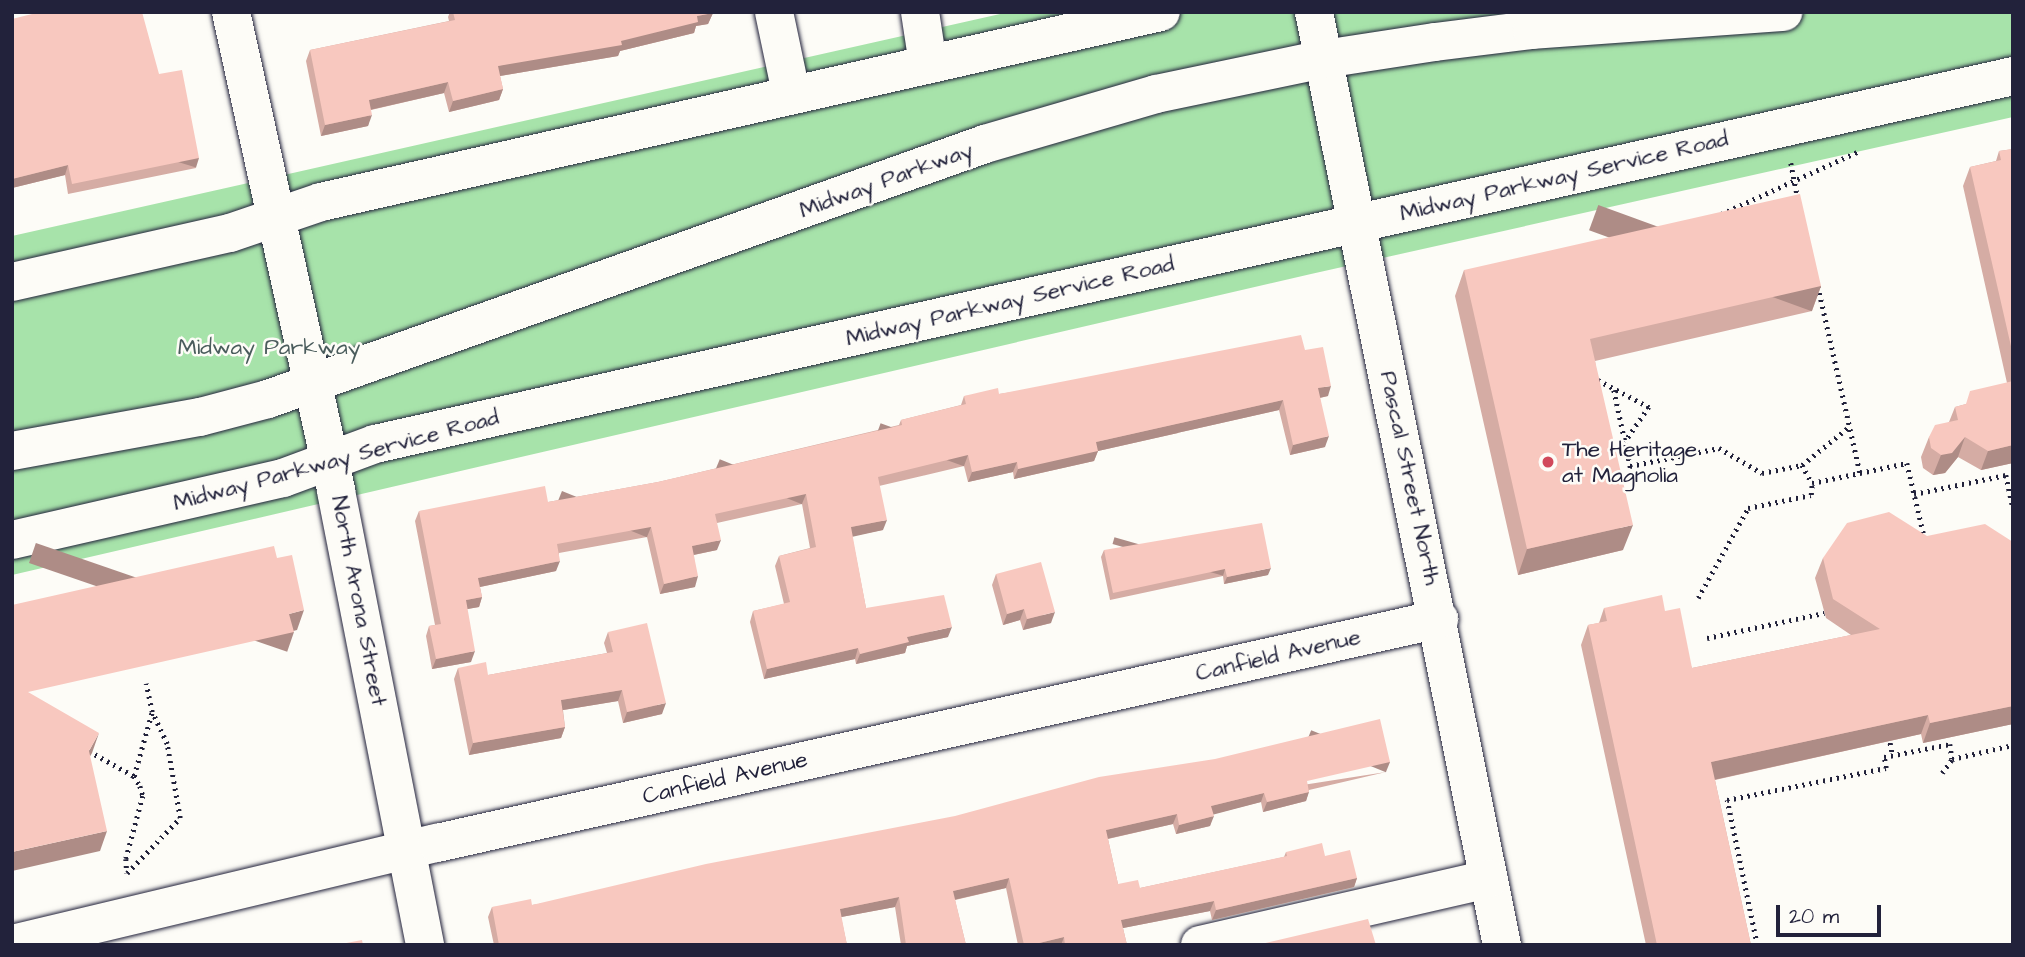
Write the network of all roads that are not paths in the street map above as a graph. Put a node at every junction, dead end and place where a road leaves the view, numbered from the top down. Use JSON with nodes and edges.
{"nodes":[{"id":1,"x":231,"y":12,"type":"edge"},
{"id":2,"x":774,"y":12,"type":"edge"},
{"id":3,"x":920,"y":12,"type":"edge"},
{"id":4,"x":1161,"y":12,"type":"edge"},
{"id":5,"x":1314,"y":12,"type":"edge"},
{"id":6,"x":1783,"y":12,"type":"edge"},
{"id":7,"x":1324,"y":59,"type":"junction"},
{"id":8,"x":928,"y":64,"type":"junction"},
{"id":9,"x":2013,"y":75,"type":"edge"},
{"id":10,"x":791,"y":93,"type":"junction"},
{"id":11,"x":273,"y":216,"type":"junction"},
{"id":12,"x":1357,"y":222,"type":"junction"},
{"id":13,"x":12,"y":282,"type":"edge"},
{"id":14,"x":311,"y":384,"type":"junction"},
{"id":15,"x":12,"y":452,"type":"edge"},
{"id":16,"x":330,"y":460,"type":"junction"},
{"id":17,"x":12,"y":540,"type":"edge"},
{"id":18,"x":1439,"y":619,"type":"junction"},
{"id":19,"x":406,"y":850,"type":"junction"},
{"id":20,"x":1489,"y":878,"type":"junction"},
{"id":21,"x":12,"y":944,"type":"edge"},
{"id":22,"x":425,"y":945,"type":"edge"},
{"id":23,"x":1199,"y":945,"type":"edge"},
{"id":24,"x":1502,"y":945,"type":"edge"}],
"edges":[{"from":1,"to":11,"type":"street","name":"North Arona Street"},
{"from":2,"to":10,"type":"street"},
{"from":3,"to":8,"type":"street"},
{"from":4,"to":8,"type":"street"},
{"from":5,"to":7,"type":"street","name":"Pascal Street North"},
{"from":6,"to":7,"type":"street","name":"Midway Parkway"},
{"from":7,"to":12,"type":"street","name":"Pascal Street North"},
{"from":7,"to":14,"type":"street","name":"Midway Parkway"},
{"from":8,"to":10,"type":"street"},
{"from":9,"to":12,"type":"street","name":"Midway Parkway Service Road"},
{"from":10,"to":11,"type":"street"},
{"from":11,"to":13,"type":"street"},
{"from":11,"to":14,"type":"street","name":"North Arona Street"},
{"from":12,"to":16,"type":"street","name":"Midway Parkway Service Road"},
{"from":12,"to":18,"type":"street","name":"Pascal Street North"},
{"from":14,"to":15,"type":"street","name":"Midway Parkway"},
{"from":14,"to":16,"type":"street","name":"North Arona Street"},
{"from":16,"to":17,"type":"street","name":"Midway Parkway Service Road"},
{"from":16,"to":19,"type":"street","name":"North Arona Street"},
{"from":18,"to":19,"type":"street","name":"Canfield Avenue"},
{"from":18,"to":20,"type":"street","name":"Pascal Street North"},
{"from":19,"to":21,"type":"street","name":"Canfield Avenue"},
{"from":19,"to":22,"type":"street","name":"North Arona Street"},
{"from":20,"to":23,"type":"street"},
{"from":20,"to":24,"type":"street","name":"Pascal Street North"}]}
